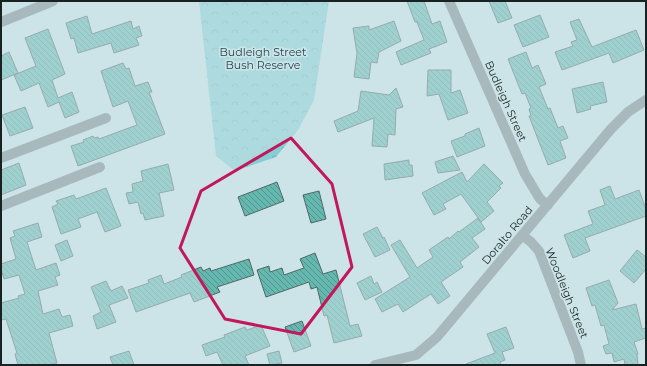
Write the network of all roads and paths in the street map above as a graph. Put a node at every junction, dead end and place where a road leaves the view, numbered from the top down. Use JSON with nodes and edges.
{"nodes":[{"id":1,"x":53,"y":1,"type":"edge"},
{"id":2,"x":449,"y":1,"type":"edge"},
{"id":3,"x":1,"y":22,"type":"edge"},
{"id":4,"x":646,"y":100,"type":"edge"},
{"id":5,"x":106,"y":118,"type":"dead end"},
{"id":6,"x":1,"y":158,"type":"edge"},
{"id":7,"x":100,"y":167,"type":"dead end"},
{"id":8,"x":548,"y":205,"type":"junction"},
{"id":9,"x":1,"y":206,"type":"edge"},
{"id":10,"x":522,"y":236,"type":"junction"},
{"id":11,"x":380,"y":364,"type":"edge"},
{"id":12,"x":581,"y":365,"type":"edge"}],
"edges":[{"from":1,"to":3,"type":"street"},
{"from":2,"to":8,"type":"street","name":"Budleigh Street"},
{"from":4,"to":8,"type":"street","name":"Doralto Road"},
{"from":5,"to":6,"type":"street"},
{"from":7,"to":9,"type":"street"},
{"from":8,"to":10,"type":"street","name":"Doralto Road"},
{"from":10,"to":11,"type":"street","name":"Doralto Road"},
{"from":10,"to":12,"type":"street","name":"Woodleigh Street"}]}
